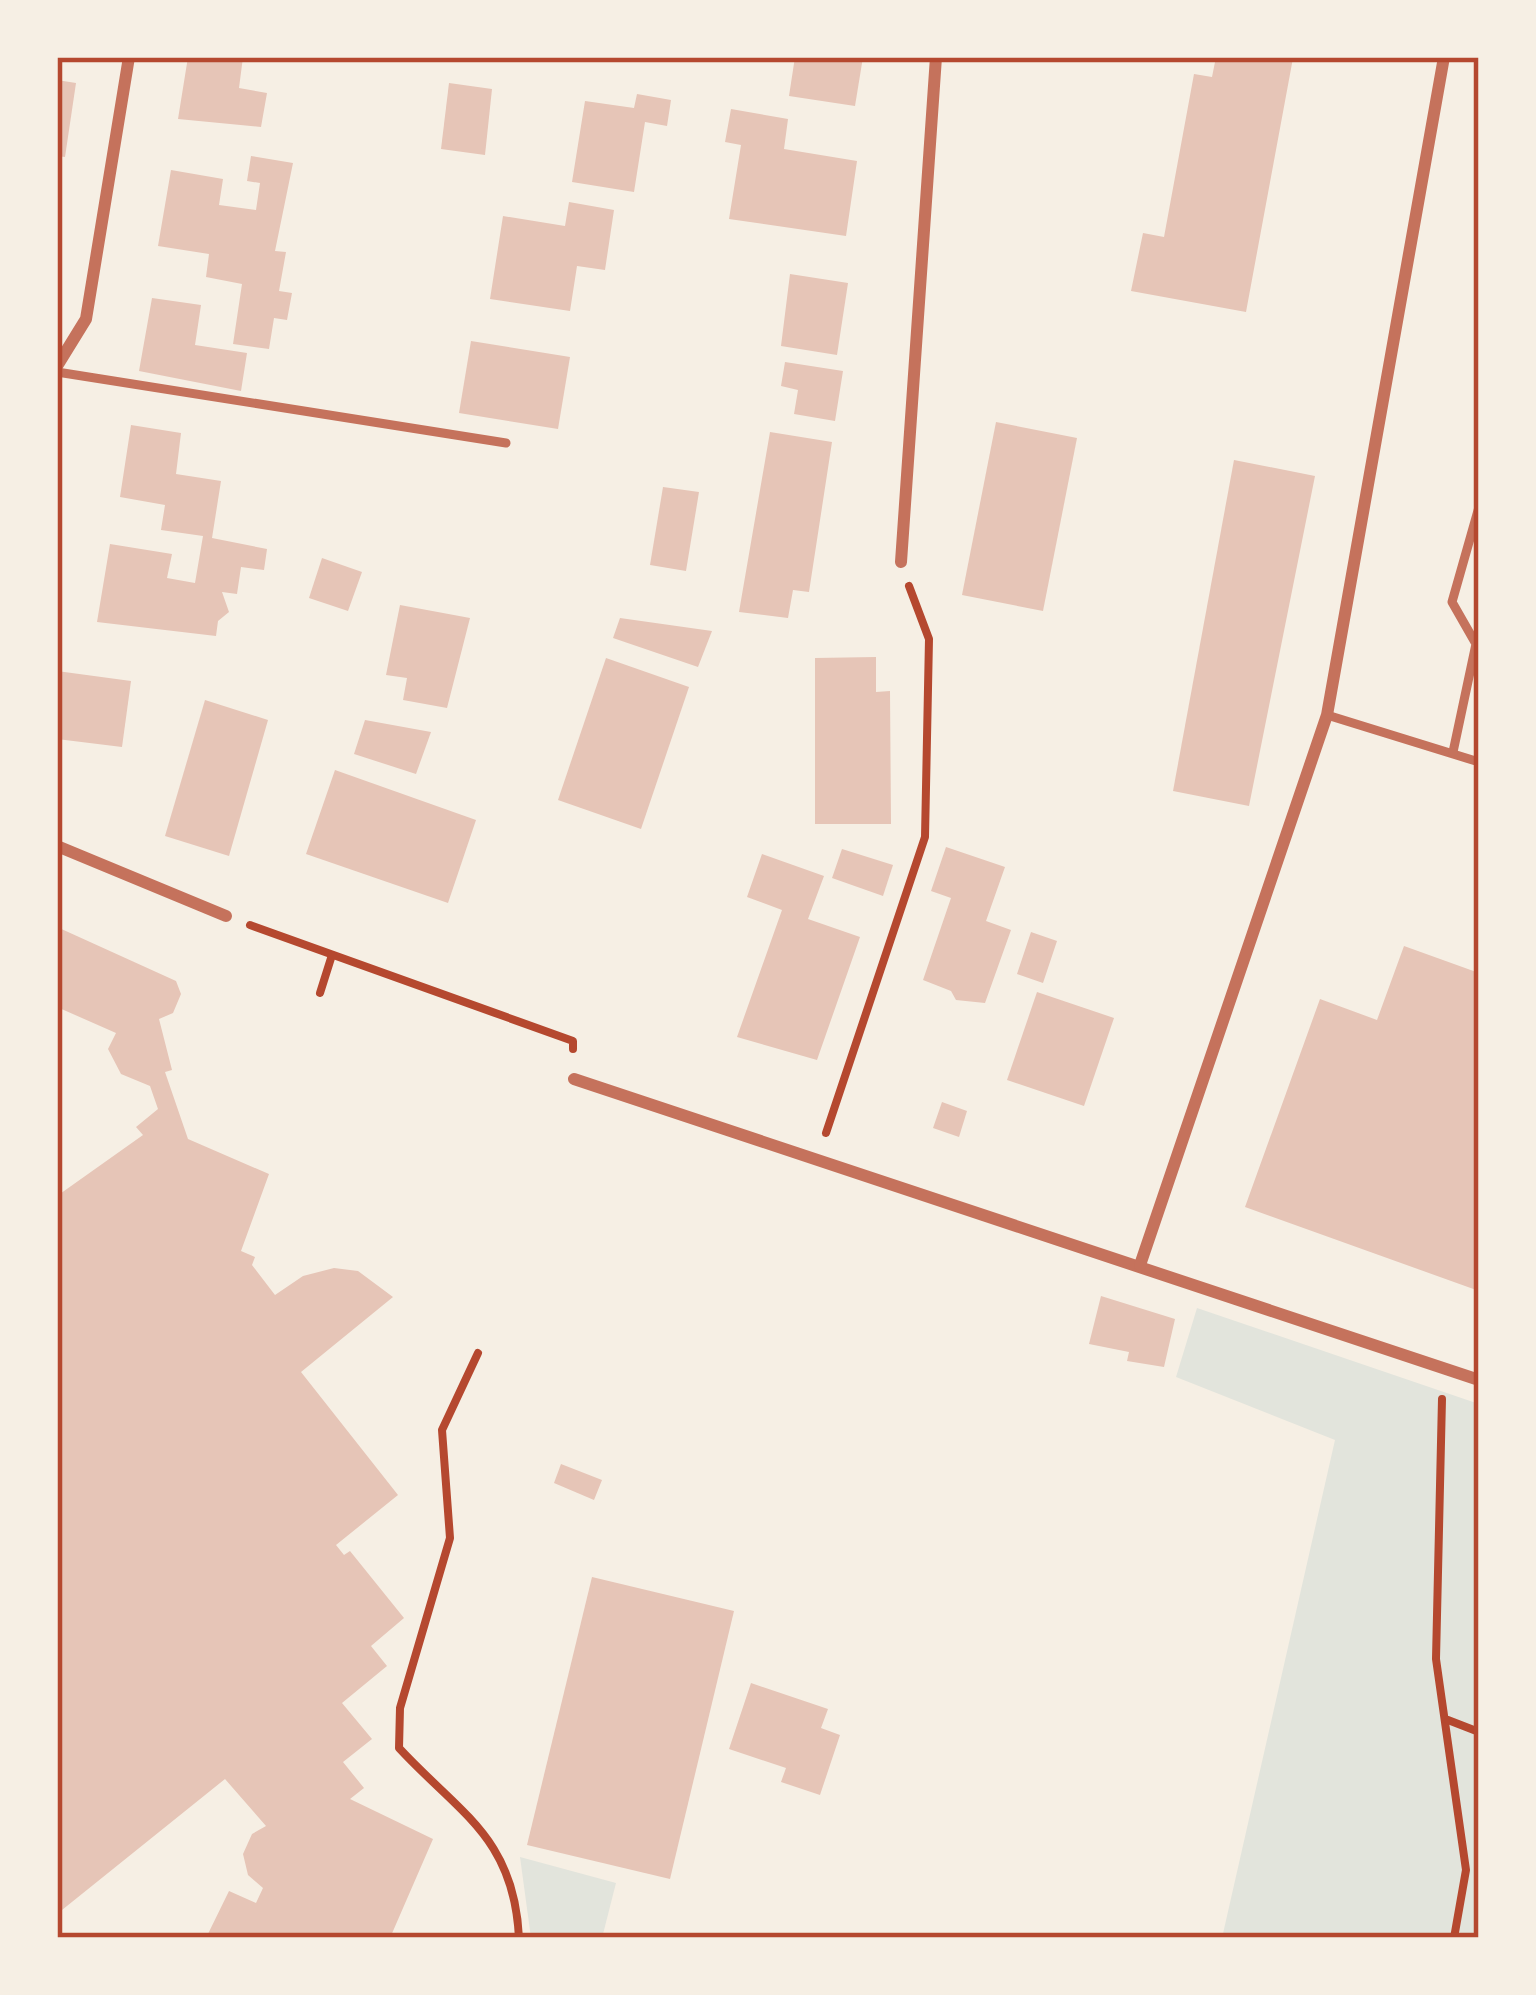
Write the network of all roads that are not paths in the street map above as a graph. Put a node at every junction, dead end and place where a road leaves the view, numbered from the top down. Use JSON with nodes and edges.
{"nodes":[{"id":1,"x":130,"y":57,"type":"edge"},
{"id":2,"x":936,"y":57,"type":"edge"},
{"id":3,"x":1444,"y":57,"type":"edge"},
{"id":4,"x":57,"y":369,"type":"edge"},
{"id":5,"x":506,"y":443,"type":"dead end"},
{"id":6,"x":1479,"y":507,"type":"edge"},
{"id":7,"x":901,"y":562,"type":"road end"},
{"id":8,"x":1477,"y":644,"type":"edge"},
{"id":9,"x":1327,"y":715,"type":"junction"},
{"id":10,"x":1454,"y":752,"type":"junction"},
{"id":11,"x":1479,"y":762,"type":"edge"},
{"id":12,"x":57,"y":846,"type":"edge"},
{"id":13,"x":226,"y":916,"type":"road end"},
{"id":14,"x":574,"y":1079,"type":"road end"},
{"id":15,"x":1140,"y":1265,"type":"junction"},
{"id":16,"x":1479,"y":1381,"type":"edge"}],
"edges":[{"from":1,"to":4,"type":"street"},
{"from":2,"to":7,"type":"street"},
{"from":3,"to":9,"type":"street"},
{"from":4,"to":5,"type":"lane"},
{"from":6,"to":8,"type":"lane"},
{"from":8,"to":10,"type":"lane"},
{"from":9,"to":10,"type":"lane"},
{"from":9,"to":15,"type":"street"},
{"from":10,"to":11,"type":"lane"},
{"from":12,"to":13,"type":"street"},
{"from":14,"to":15,"type":"street"},
{"from":15,"to":16,"type":"street"}]}
